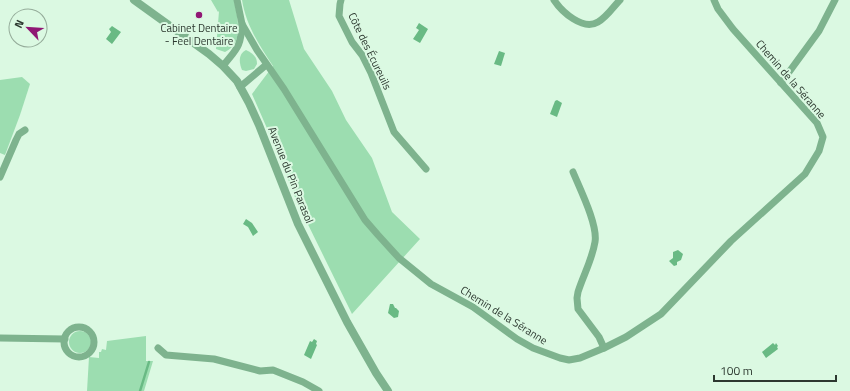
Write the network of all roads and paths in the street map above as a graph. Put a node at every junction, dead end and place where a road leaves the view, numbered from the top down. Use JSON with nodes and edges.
{"nodes":[{"id":1,"x":134,"y":0,"type":"edge"},
{"id":2,"x":237,"y":0,"type":"edge"},
{"id":3,"x":341,"y":0,"type":"edge"},
{"id":4,"x":554,"y":0,"type":"edge"},
{"id":5,"x":620,"y":0,"type":"edge"},
{"id":6,"x":714,"y":0,"type":"edge"},
{"id":7,"x":835,"y":0,"type":"edge"},
{"id":8,"x":242,"y":24,"type":"junction"},
{"id":9,"x":266,"y":64,"type":"junction"},
{"id":10,"x":223,"y":66,"type":"junction"},
{"id":11,"x":781,"y":83,"type":"junction"},
{"id":12,"x":240,"y":87,"type":"junction"},
{"id":13,"x":25,"y":130,"type":"dead end"},
{"id":14,"x":426,"y":169,"type":"dead end"},
{"id":15,"x":573,"y":172,"type":"dead end"},
{"id":16,"x":0,"y":177,"type":"edge"},
{"id":17,"x":0,"y":338,"type":"edge"},
{"id":18,"x":65,"y":340,"type":"junction"},
{"id":19,"x":158,"y":348,"type":"dead end"},
{"id":20,"x":604,"y":348,"type":"junction"},
{"id":21,"x":319,"y":391,"type":"edge"},
{"id":22,"x":388,"y":391,"type":"edge"}],
"edges":[{"from":1,"to":10,"type":"street","name":"Avenue du Pin Parasol"},
{"from":2,"to":8,"type":"street"},
{"from":3,"to":14,"type":"street","name":"Côte des Écureuils"},
{"from":4,"to":5,"type":"street"},
{"from":6,"to":11,"type":"street","name":"Chemin de la Séranne"},
{"from":7,"to":11,"type":"street"},
{"from":8,"to":9,"type":"street","name":"Chemin de la Séranne"},
{"from":8,"to":10,"type":"street"},
{"from":9,"to":12,"type":"street"},
{"from":9,"to":20,"type":"street","name":"Chemin de la Séranne"},
{"from":10,"to":12,"type":"street","name":"Avenue du Pin Parasol"},
{"from":11,"to":20,"type":"street","name":"Chemin de la Séranne"},
{"from":12,"to":22,"type":"street","name":"Avenue du Pin Parasol"},
{"from":13,"to":16,"type":"street"},
{"from":15,"to":20,"type":"street"},
{"from":17,"to":18,"type":"street"},
{"from":18,"to":18,"type":"street"},
{"from":19,"to":21,"type":"street"}]}
